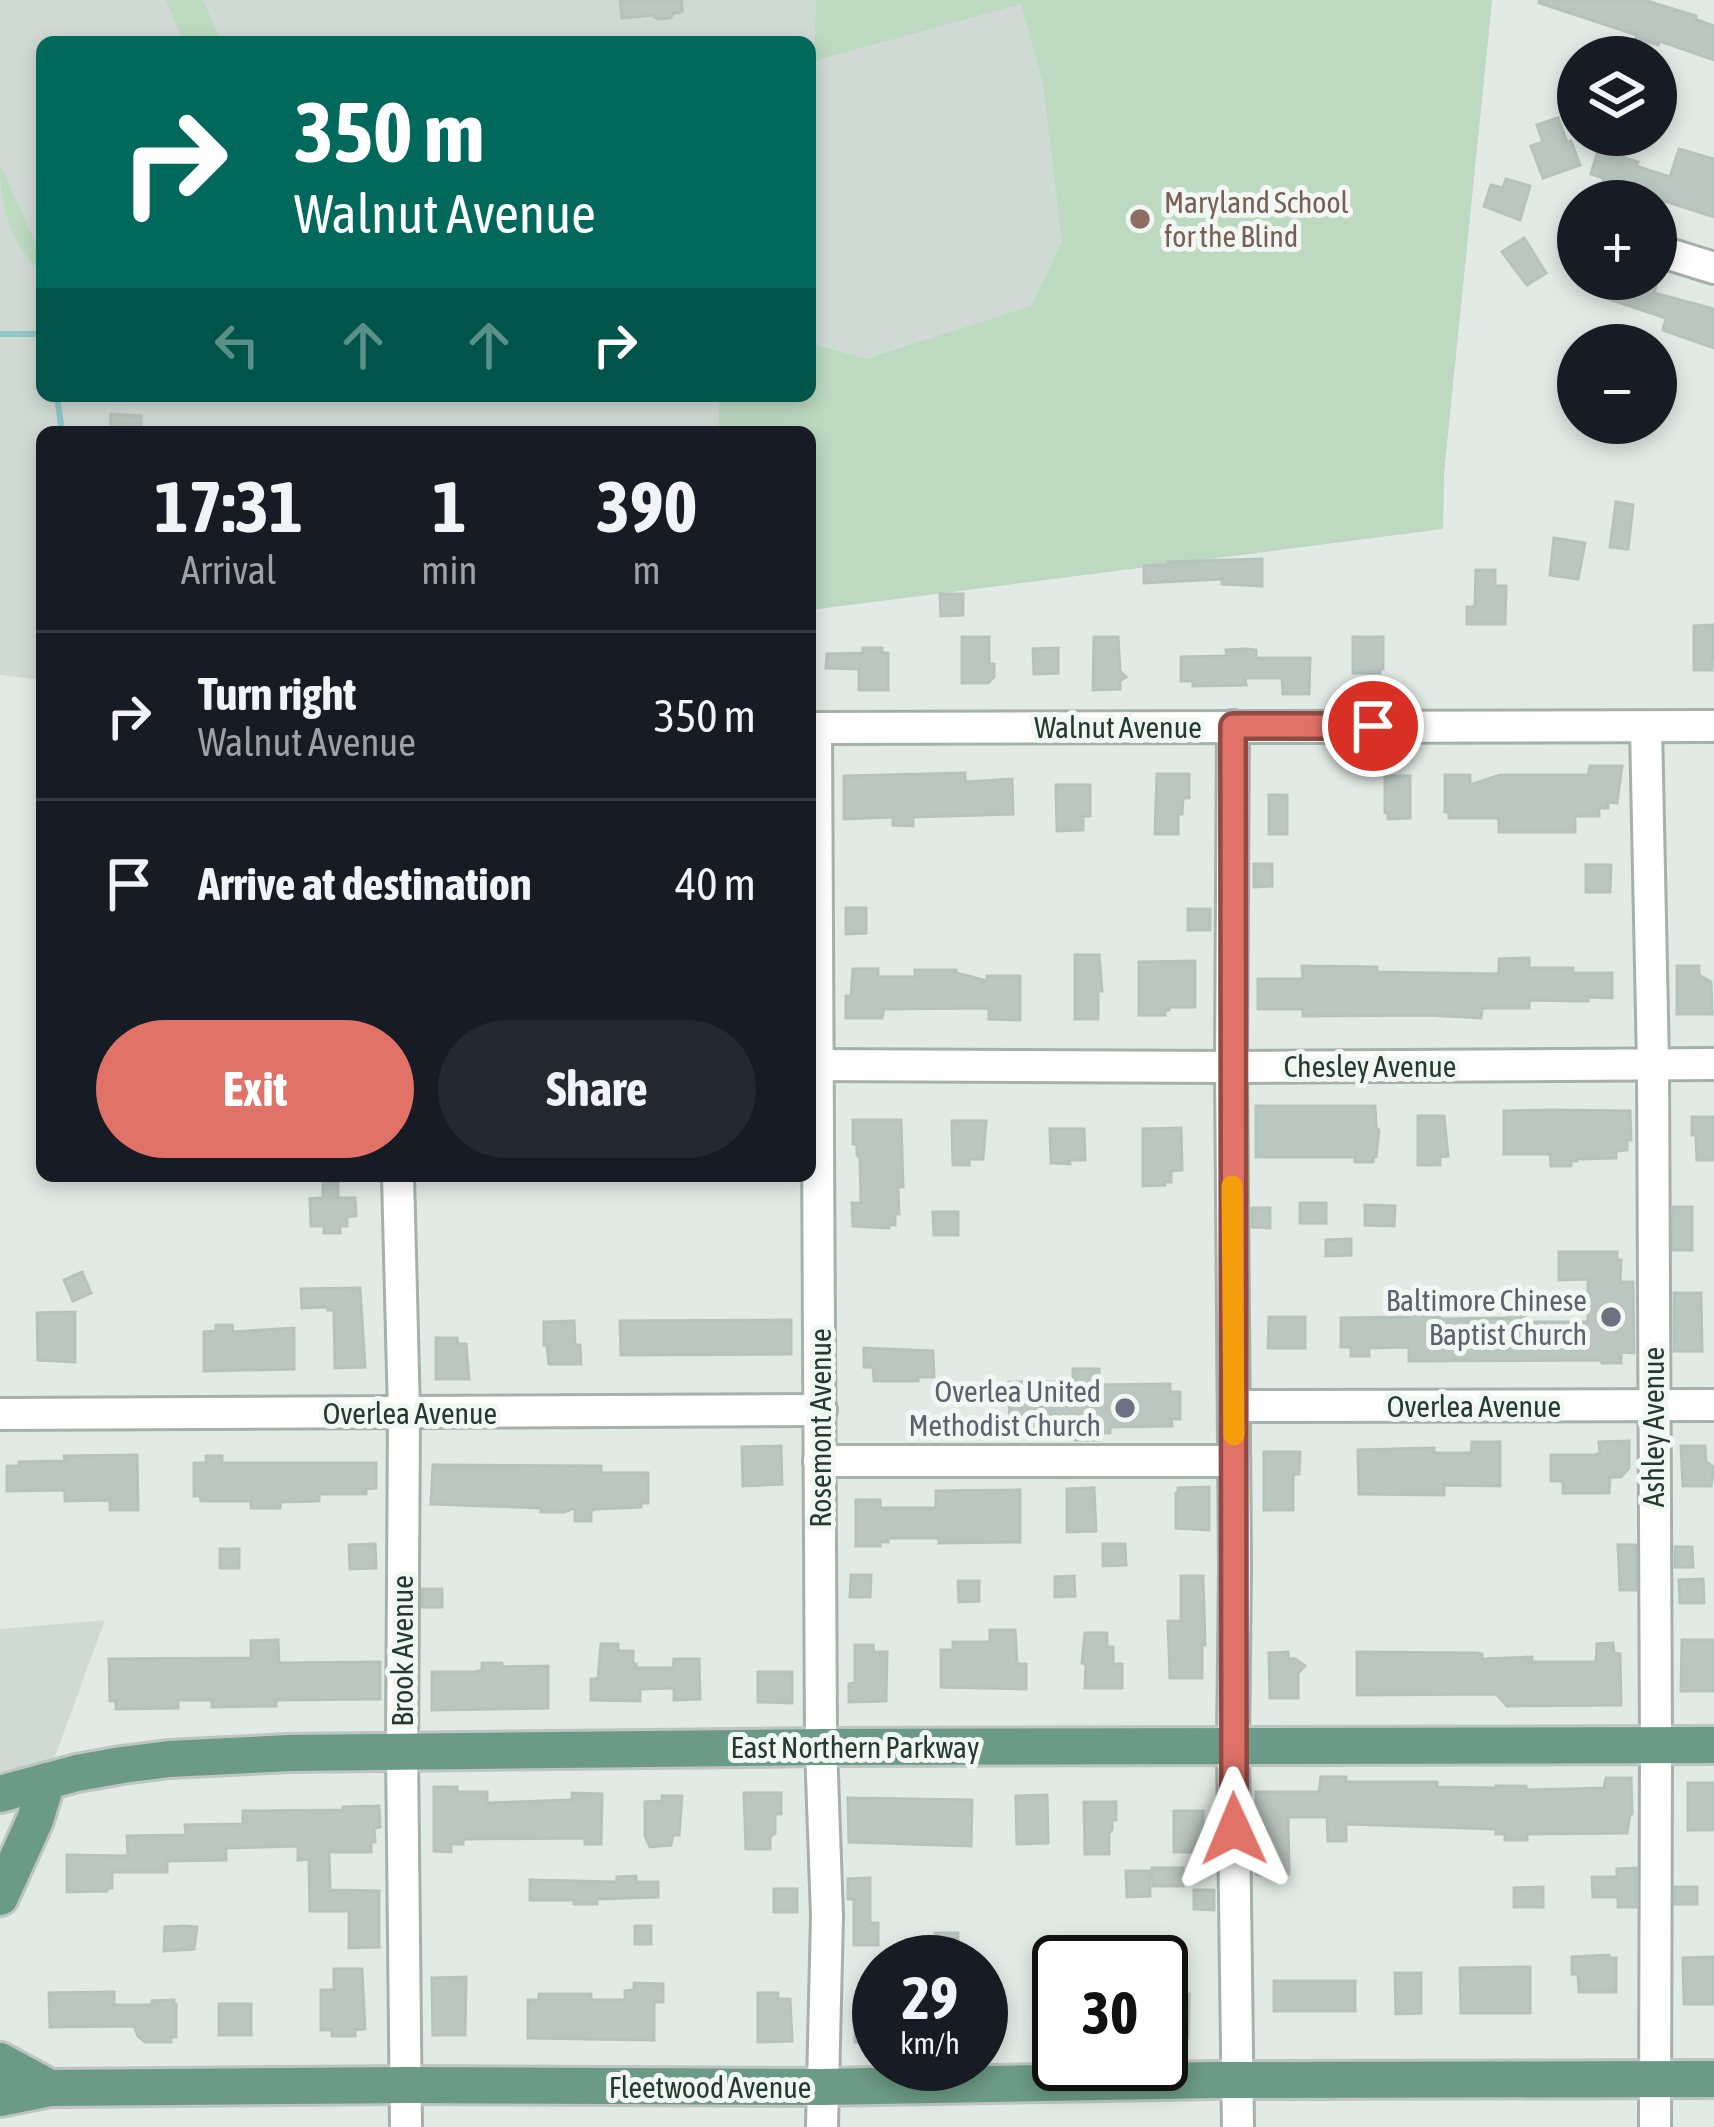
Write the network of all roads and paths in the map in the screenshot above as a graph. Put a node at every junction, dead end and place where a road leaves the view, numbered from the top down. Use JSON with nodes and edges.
{"nodes":[{"id":1,"x":1677,"y":257,"type":"edge"},
{"id":2,"x":1714,"y":268,"type":"edge"},
{"id":3,"x":1233,"y":726,"type":"junction"},
{"id":4,"x":1646,"y":727,"type":"junction"},
{"id":5,"x":1714,"y":727,"type":"edge"},
{"id":6,"x":816,"y":728,"type":"edge"},
{"id":7,"x":1653,"y":1064,"type":"junction"},
{"id":8,"x":1714,"y":1064,"type":"edge"},
{"id":9,"x":816,"y":1065,"type":"edge"},
{"id":10,"x":1232,"y":1067,"type":"junction"},
{"id":11,"x":398,"y":1182,"type":"edge"},
{"id":12,"x":815,"y":1182,"type":"edge"},
{"id":13,"x":1714,"y":1405,"type":"edge"},
{"id":14,"x":1234,"y":1406,"type":"junction"},
{"id":15,"x":1653,"y":1406,"type":"junction"},
{"id":16,"x":820,"y":1411,"type":"junction"},
{"id":17,"x":404,"y":1413,"type":"junction"},
{"id":18,"x":0,"y":1414,"type":"edge"},
{"id":19,"x":819,"y":1461,"type":"junction"},
{"id":20,"x":1234,"y":1461,"type":"junction"},
{"id":21,"x":1657,"y":1745,"type":"junction"},
{"id":22,"x":1714,"y":1745,"type":"edge"},
{"id":23,"x":1233,"y":1746,"type":"junction"},
{"id":24,"x":820,"y":1748,"type":"junction"},
{"id":25,"x":401,"y":1750,"type":"junction"},
{"id":26,"x":47,"y":1781,"type":"junction"},
{"id":27,"x":0,"y":1794,"type":"edge"},
{"id":28,"x":0,"y":1897,"type":"edge"},
{"id":29,"x":0,"y":2061,"type":"edge"},
{"id":30,"x":1656,"y":2079,"type":"junction"},
{"id":31,"x":1714,"y":2079,"type":"edge"},
{"id":32,"x":1237,"y":2080,"type":"junction"},
{"id":33,"x":406,"y":2085,"type":"junction"},
{"id":34,"x":822,"y":2087,"type":"junction"},
{"id":35,"x":50,"y":2088,"type":"junction"},
{"id":36,"x":0,"y":2098,"type":"edge"},
{"id":37,"x":406,"y":2127,"type":"edge"},
{"id":38,"x":823,"y":2127,"type":"edge"},
{"id":39,"x":1238,"y":2127,"type":"edge"},
{"id":40,"x":1655,"y":2127,"type":"edge"}],
"edges":[{"from":1,"to":2,"type":"street"},
{"from":3,"to":4,"type":"street","name":"Walnut Avenue"},
{"from":3,"to":6,"type":"street","name":"Walnut Avenue"},
{"from":3,"to":10,"type":"street"},
{"from":4,"to":5,"type":"street","name":"Walnut Avenue"},
{"from":4,"to":7,"type":"street","name":"Ashley Avenue"},
{"from":7,"to":8,"type":"street","name":"Chesley Avenue"},
{"from":7,"to":10,"type":"street","name":"Chesley Avenue"},
{"from":7,"to":15,"type":"street","name":"Ashley Avenue"},
{"from":9,"to":10,"type":"street","name":"Chesley Avenue"},
{"from":10,"to":14,"type":"street"},
{"from":11,"to":17,"type":"street","name":"Brook Avenue"},
{"from":12,"to":16,"type":"street","name":"Rosemont Avenue"},
{"from":13,"to":15,"type":"street","name":"Overlea Avenue"},
{"from":14,"to":15,"type":"street","name":"Overlea Avenue"},
{"from":14,"to":20,"type":"street"},
{"from":15,"to":21,"type":"street","name":"Ashley Avenue"},
{"from":16,"to":17,"type":"street","name":"Overlea Avenue"},
{"from":16,"to":19,"type":"street","name":"Rosemont Avenue"},
{"from":17,"to":18,"type":"street","name":"Overlea Avenue"},
{"from":17,"to":25,"type":"street","name":"Brook Avenue"},
{"from":19,"to":20,"type":"street"},
{"from":19,"to":24,"type":"street","name":"Rosemont Avenue"},
{"from":20,"to":23,"type":"street"},
{"from":21,"to":22,"type":"main road","name":"East Northern Parkway"},
{"from":21,"to":23,"type":"main road","name":"East Northern Parkway"},
{"from":21,"to":30,"type":"street","name":"Ashley Avenue"},
{"from":23,"to":24,"type":"main road","name":"East Northern Parkway"},
{"from":23,"to":32,"type":"street"},
{"from":24,"to":25,"type":"main road","name":"East Northern Parkway"},
{"from":24,"to":34,"type":"street","name":"Rosemont Avenue"},
{"from":25,"to":26,"type":"main road","name":"East Northern Parkway"},
{"from":25,"to":33,"type":"street","name":"Brook Avenue"},
{"from":26,"to":27,"type":"main road","name":"East Northern Parkway"},
{"from":26,"to":28,"type":"main road"},
{"from":29,"to":35,"type":"main road","name":"Fleetwood Avenue"},
{"from":30,"to":31,"type":"main road","name":"Fleetwood Avenue"},
{"from":30,"to":32,"type":"main road","name":"Fleetwood Avenue"},
{"from":30,"to":40,"type":"street","name":"Ashley Avenue"},
{"from":32,"to":34,"type":"main road","name":"Fleetwood Avenue"},
{"from":32,"to":39,"type":"street"},
{"from":33,"to":34,"type":"main road","name":"Fleetwood Avenue"},
{"from":33,"to":35,"type":"main road","name":"Fleetwood Avenue"},
{"from":33,"to":37,"type":"street","name":"Brook Avenue"},
{"from":34,"to":38,"type":"street","name":"Rosemont Avenue"},
{"from":35,"to":36,"type":"main road"}]}
